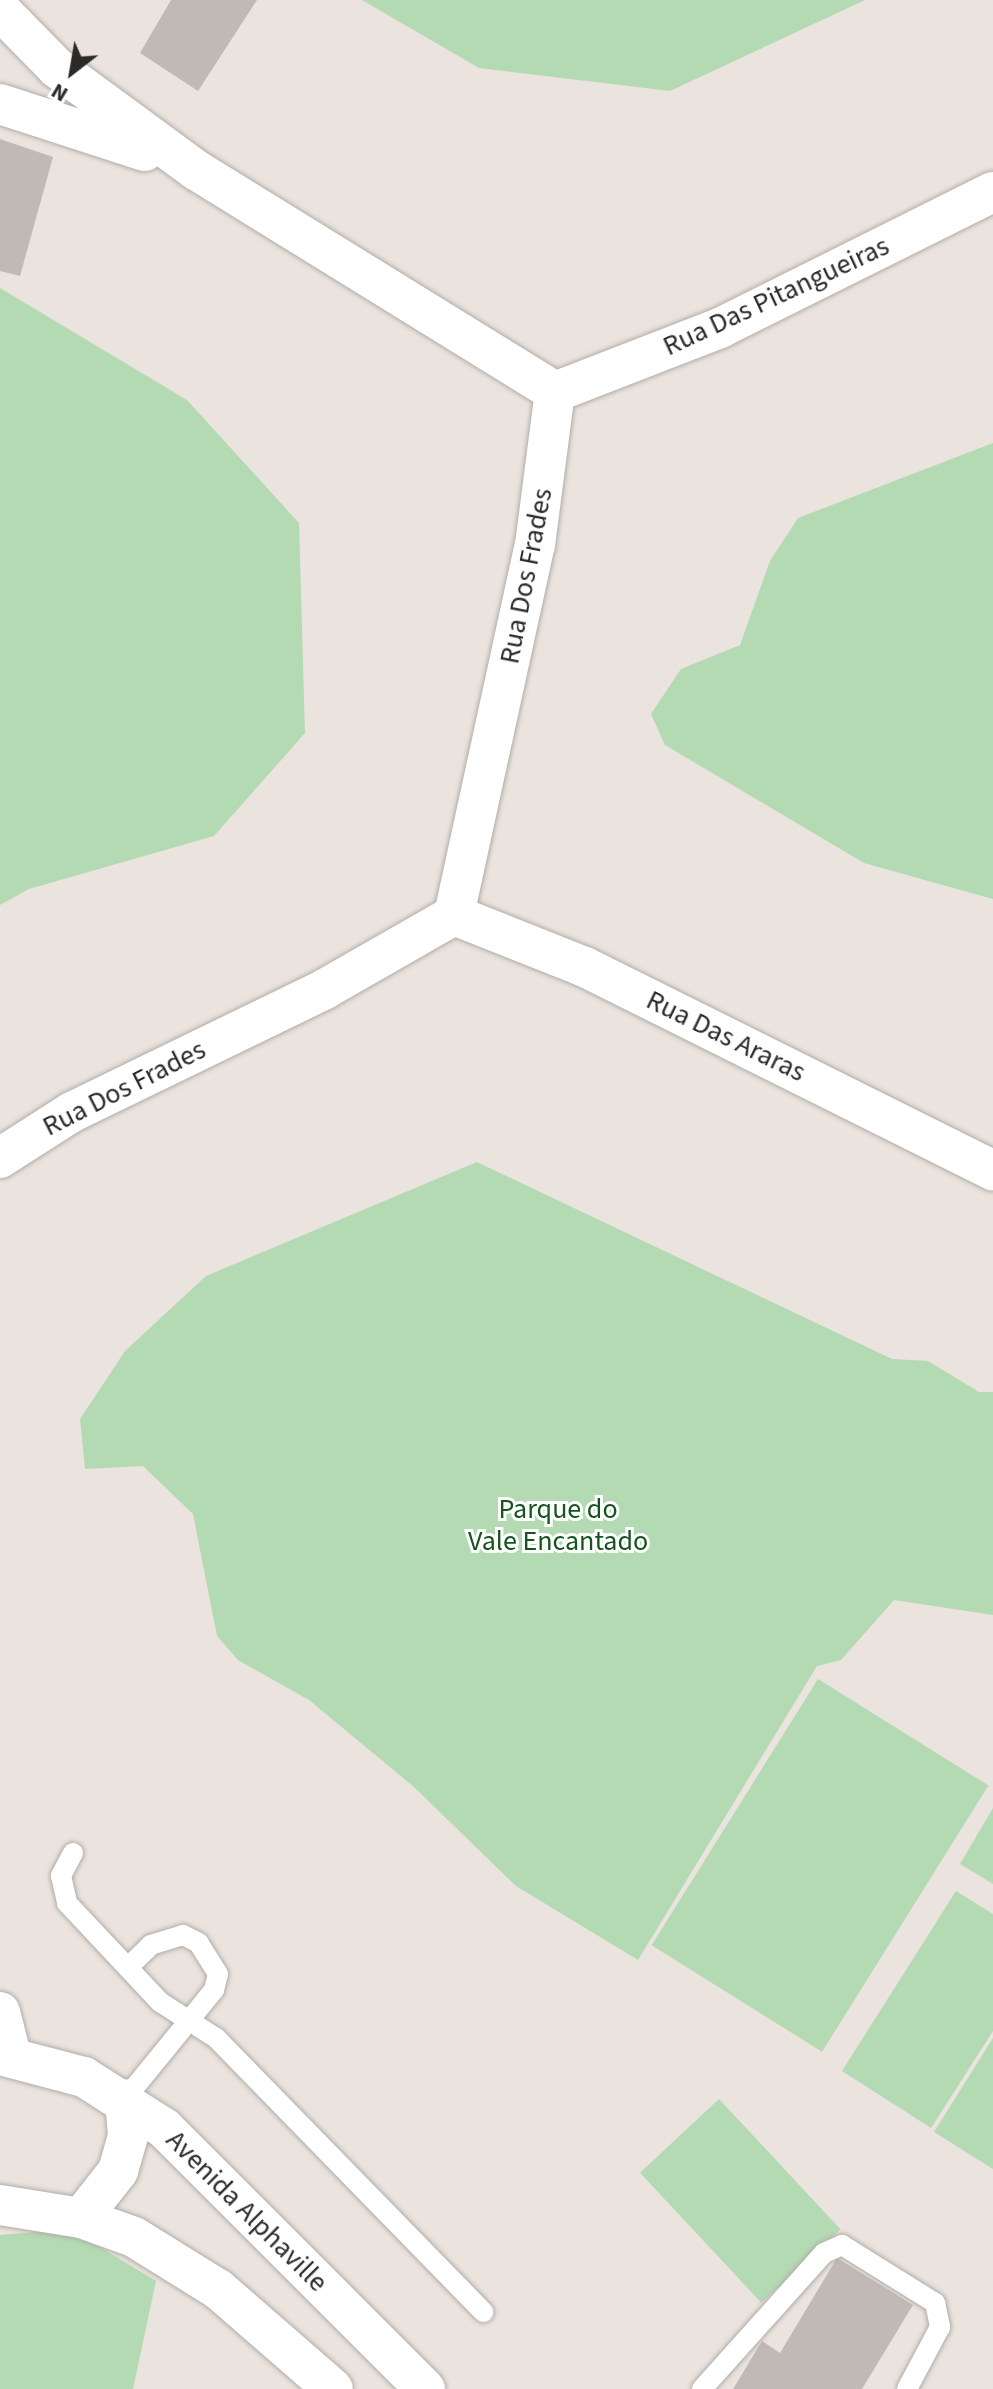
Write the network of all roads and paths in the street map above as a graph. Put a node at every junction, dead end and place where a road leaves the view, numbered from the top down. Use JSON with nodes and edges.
{"nodes":[{"id":1,"x":0,"y":10,"type":"edge"},
{"id":2,"x":0,"y":104,"type":"edge"},
{"id":3,"x":196,"y":170,"type":"junction"},
{"id":4,"x":993,"y":192,"type":"edge"},
{"id":5,"x":555,"y":392,"type":"junction"},
{"id":6,"x":454,"y":915,"type":"junction"},
{"id":7,"x":0,"y":1158,"type":"edge"},
{"id":8,"x":993,"y":1170,"type":"edge"},
{"id":9,"x":73,"y":1853,"type":"dead end"},
{"id":10,"x":128,"y":1967,"type":"junction"},
{"id":11,"x":0,"y":2012,"type":"edge"},
{"id":12,"x":187,"y":2019,"type":"junction"},
{"id":13,"x":6,"y":2055,"type":"edge"},
{"id":14,"x":125,"y":2099,"type":"junction"},
{"id":15,"x":0,"y":2205,"type":"edge"},
{"id":16,"x":81,"y":2218,"type":"junction"},
{"id":17,"x":483,"y":2312,"type":"dead end"},
{"id":18,"x":333,"y":2389,"type":"edge"},
{"id":19,"x":425,"y":2389,"type":"edge"},
{"id":20,"x":702,"y":2389,"type":"edge"},
{"id":21,"x":907,"y":2389,"type":"edge"}],
"edges":[{"from":1,"to":3,"type":"street"},
{"from":2,"to":3,"type":"street"},
{"from":3,"to":5,"type":"street"},
{"from":4,"to":5,"type":"street","name":"Rua Das Pitangueiras"},
{"from":5,"to":6,"type":"street","name":"Rua Dos Frades"},
{"from":6,"to":7,"type":"street","name":"Rua Dos Frades"},
{"from":6,"to":8,"type":"street","name":"Rua Das Araras"},
{"from":9,"to":10,"type":"lane"},
{"from":10,"to":12,"type":"lane"},
{"from":10,"to":12,"type":"lane"},
{"from":11,"to":13,"type":"street"},
{"from":12,"to":14,"type":"lane"},
{"from":12,"to":17,"type":"lane"},
{"from":13,"to":14,"type":"street","name":"Avenida Alphaville"},
{"from":14,"to":16,"type":"street"},
{"from":14,"to":19,"type":"street","name":"Avenida Alphaville"},
{"from":15,"to":16,"type":"street"},
{"from":16,"to":18,"type":"street"},
{"from":20,"to":21,"type":"lane"}]}
